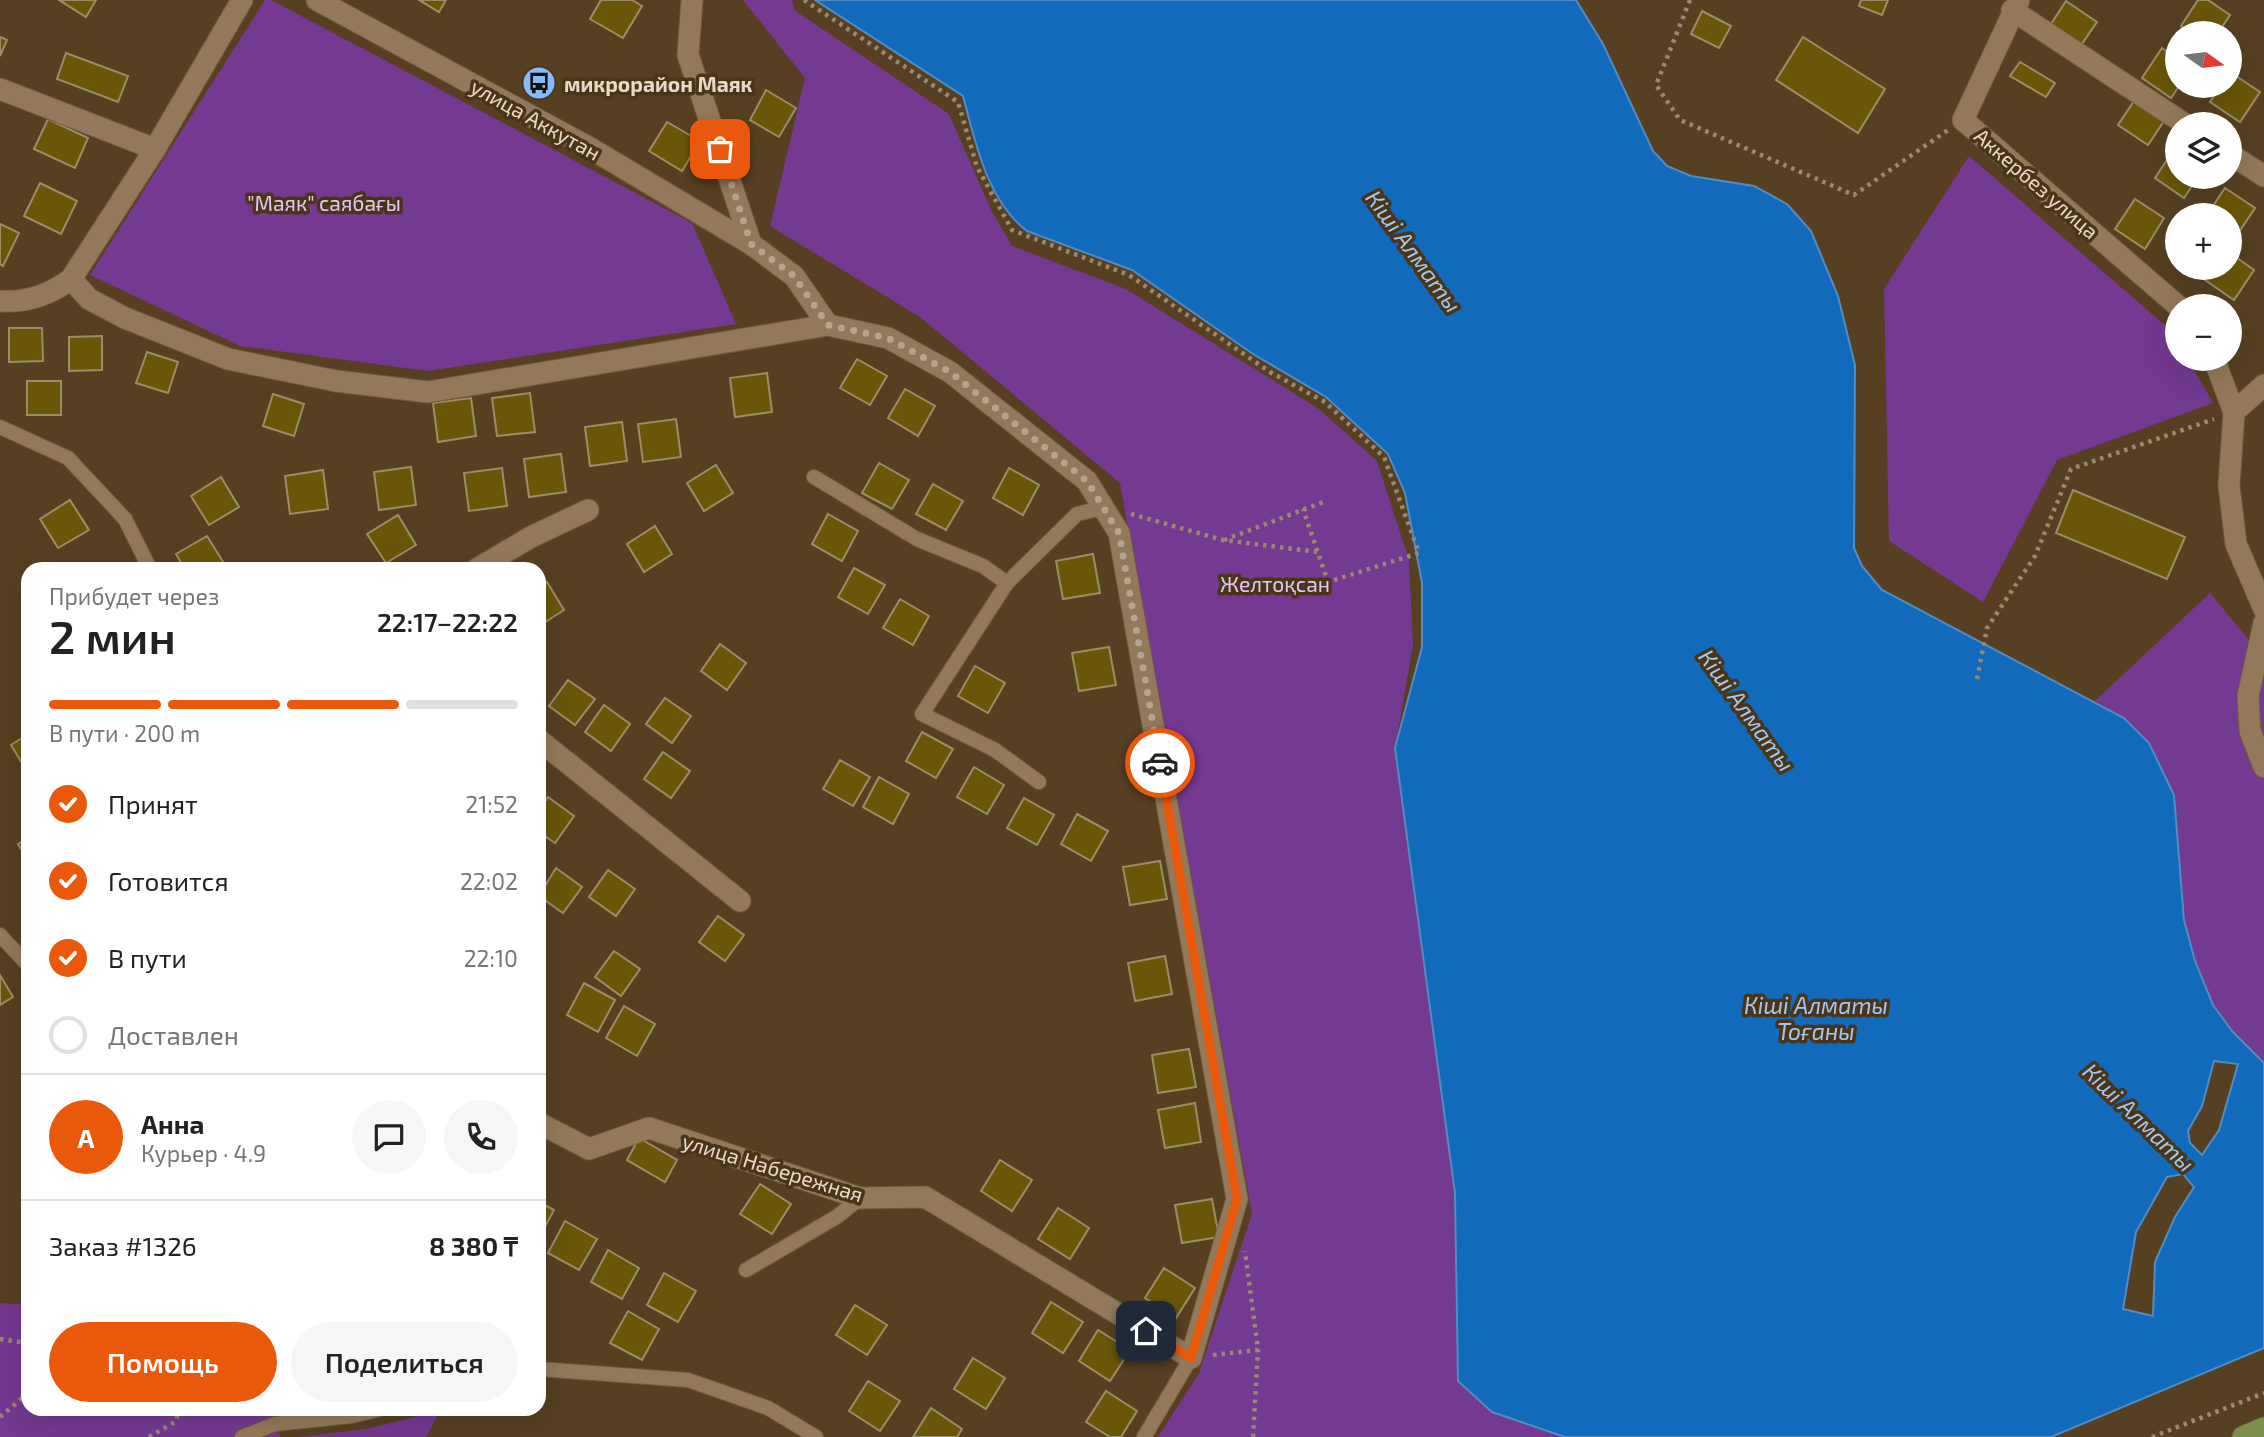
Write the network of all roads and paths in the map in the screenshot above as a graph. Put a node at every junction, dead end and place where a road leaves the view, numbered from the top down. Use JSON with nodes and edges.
{"nodes":[{"id":1,"x":242,"y":0,"type":"edge"},
{"id":2,"x":317,"y":0,"type":"edge"},
{"id":3,"x":692,"y":0,"type":"edge"},
{"id":4,"x":804,"y":0,"type":"edge"},
{"id":5,"x":1690,"y":0,"type":"edge"},
{"id":6,"x":2016,"y":5,"type":"edge"},
{"id":7,"x":0,"y":89,"type":"edge"},
{"id":8,"x":2168,"y":112,"type":"edge"},
{"id":9,"x":1964,"y":120,"type":"junction"},
{"id":10,"x":155,"y":149,"type":"junction"},
{"id":11,"x":2242,"y":162,"type":"edge"},
{"id":12,"x":2264,"y":176,"type":"edge"},
{"id":13,"x":751,"y":244,"type":"junction"},
{"id":14,"x":71,"y":279,"type":"junction"},
{"id":15,"x":2165,"y":295,"type":"edge"},
{"id":16,"x":0,"y":301,"type":"edge"},
{"id":17,"x":828,"y":325,"type":"junction"},
{"id":18,"x":2219,"y":371,"type":"edge"},
{"id":19,"x":2264,"y":384,"type":"edge"},
{"id":20,"x":2234,"y":412,"type":"junction"},
{"id":21,"x":0,"y":427,"type":"edge"},
{"id":22,"x":814,"y":477,"type":"dead end"},
{"id":23,"x":1326,"y":500,"type":"dead end"},
{"id":24,"x":1106,"y":507,"type":"junction"},
{"id":25,"x":1303,"y":509,"type":"junction"},
{"id":26,"x":588,"y":510,"type":"dead end"},
{"id":27,"x":1223,"y":540,"type":"junction"},
{"id":28,"x":1318,"y":552,"type":"junction"},
{"id":29,"x":146,"y":562,"type":"edge"},
{"id":30,"x":489,"y":562,"type":"edge"},
{"id":31,"x":1007,"y":583,"type":"junction"},
{"id":32,"x":2264,"y":609,"type":"edge"},
{"id":33,"x":2264,"y":622,"type":"edge"},
{"id":34,"x":1977,"y":679,"type":"dead end"},
{"id":35,"x":546,"y":746,"type":"edge"},
{"id":36,"x":2264,"y":767,"type":"edge"},
{"id":37,"x":1039,"y":782,"type":"dead end"},
{"id":38,"x":740,"y":901,"type":"dead end"},
{"id":39,"x":0,"y":935,"type":"edge"},
{"id":40,"x":21,"y":958,"type":"edge"},
{"id":41,"x":546,"y":1127,"type":"edge"},
{"id":42,"x":860,"y":1198,"type":"junction"},
{"id":43,"x":1245,"y":1248,"type":"dead end"},
{"id":44,"x":746,"y":1270,"type":"dead end"},
{"id":45,"x":0,"y":1339,"type":"edge"},
{"id":46,"x":21,"y":1342,"type":"edge"},
{"id":47,"x":1258,"y":1350,"type":"junction"},
{"id":48,"x":1191,"y":1358,"type":"junction"},
{"id":49,"x":546,"y":1370,"type":"edge"},
{"id":50,"x":2264,"y":1393,"type":"edge"},
{"id":51,"x":21,"y":1399,"type":"edge"},
{"id":52,"x":177,"y":1416,"type":"edge"},
{"id":53,"x":352,"y":1416,"type":"edge"},
{"id":54,"x":0,"y":1418,"type":"edge"},
{"id":55,"x":2264,"y":1428,"type":"edge"},
{"id":56,"x":149,"y":1437,"type":"edge"},
{"id":57,"x":242,"y":1437,"type":"edge"},
{"id":58,"x":816,"y":1437,"type":"edge"},
{"id":59,"x":1144,"y":1437,"type":"edge"},
{"id":60,"x":1253,"y":1437,"type":"edge"},
{"id":61,"x":2152,"y":1437,"type":"edge"},
{"id":62,"x":2243,"y":1437,"type":"edge"}],
"edges":[{"from":1,"to":10,"type":"street"},
{"from":2,"to":13,"type":"street","name":"улица Аккутан"},
{"from":3,"to":13,"type":"street"},
{"from":4,"to":28,"type":"path"},
{"from":5,"to":9,"type":"path"},
{"from":6,"to":8,"type":"street"},
{"from":6,"to":9,"type":"street","name":"Аккербез улица"},
{"from":7,"to":10,"type":"street"},
{"from":9,"to":15,"type":"street","name":"Аккербез улица"},
{"from":10,"to":14,"type":"street"},
{"from":11,"to":12,"type":"street"},
{"from":13,"to":17,"type":"street","name":"улица Аккутан"},
{"from":14,"to":16,"type":"street"},
{"from":14,"to":17,"type":"street"},
{"from":17,"to":24,"type":"street"},
{"from":18,"to":20,"type":"street"},
{"from":19,"to":20,"type":"street"},
{"from":20,"to":32,"type":"street"},
{"from":20,"to":34,"type":"path"},
{"from":21,"to":29,"type":"lane"},
{"from":22,"to":31,"type":"lane"},
{"from":23,"to":25,"type":"path"},
{"from":24,"to":27,"type":"path"},
{"from":24,"to":31,"type":"lane"},
{"from":24,"to":48,"type":"street"},
{"from":25,"to":27,"type":"path"},
{"from":25,"to":28,"type":"path"},
{"from":26,"to":30,"type":"street"},
{"from":27,"to":28,"type":"path"},
{"from":31,"to":37,"type":"lane"},
{"from":33,"to":36,"type":"street"},
{"from":35,"to":38,"type":"street"},
{"from":39,"to":40,"type":"lane"},
{"from":41,"to":42,"type":"street","name":"улица Набережная"},
{"from":42,"to":44,"type":"lane"},
{"from":42,"to":48,"type":"street","name":"улица Набережная"},
{"from":43,"to":47,"type":"path"},
{"from":45,"to":46,"type":"path"},
{"from":47,"to":48,"type":"path"},
{"from":47,"to":60,"type":"path"},
{"from":48,"to":59,"type":"lane"},
{"from":49,"to":58,"type":"lane"},
{"from":50,"to":61,"type":"path"},
{"from":51,"to":54,"type":"path"},
{"from":52,"to":56,"type":"path"},
{"from":53,"to":57,"type":"lane"},
{"from":55,"to":62,"type":"main road"}]}
